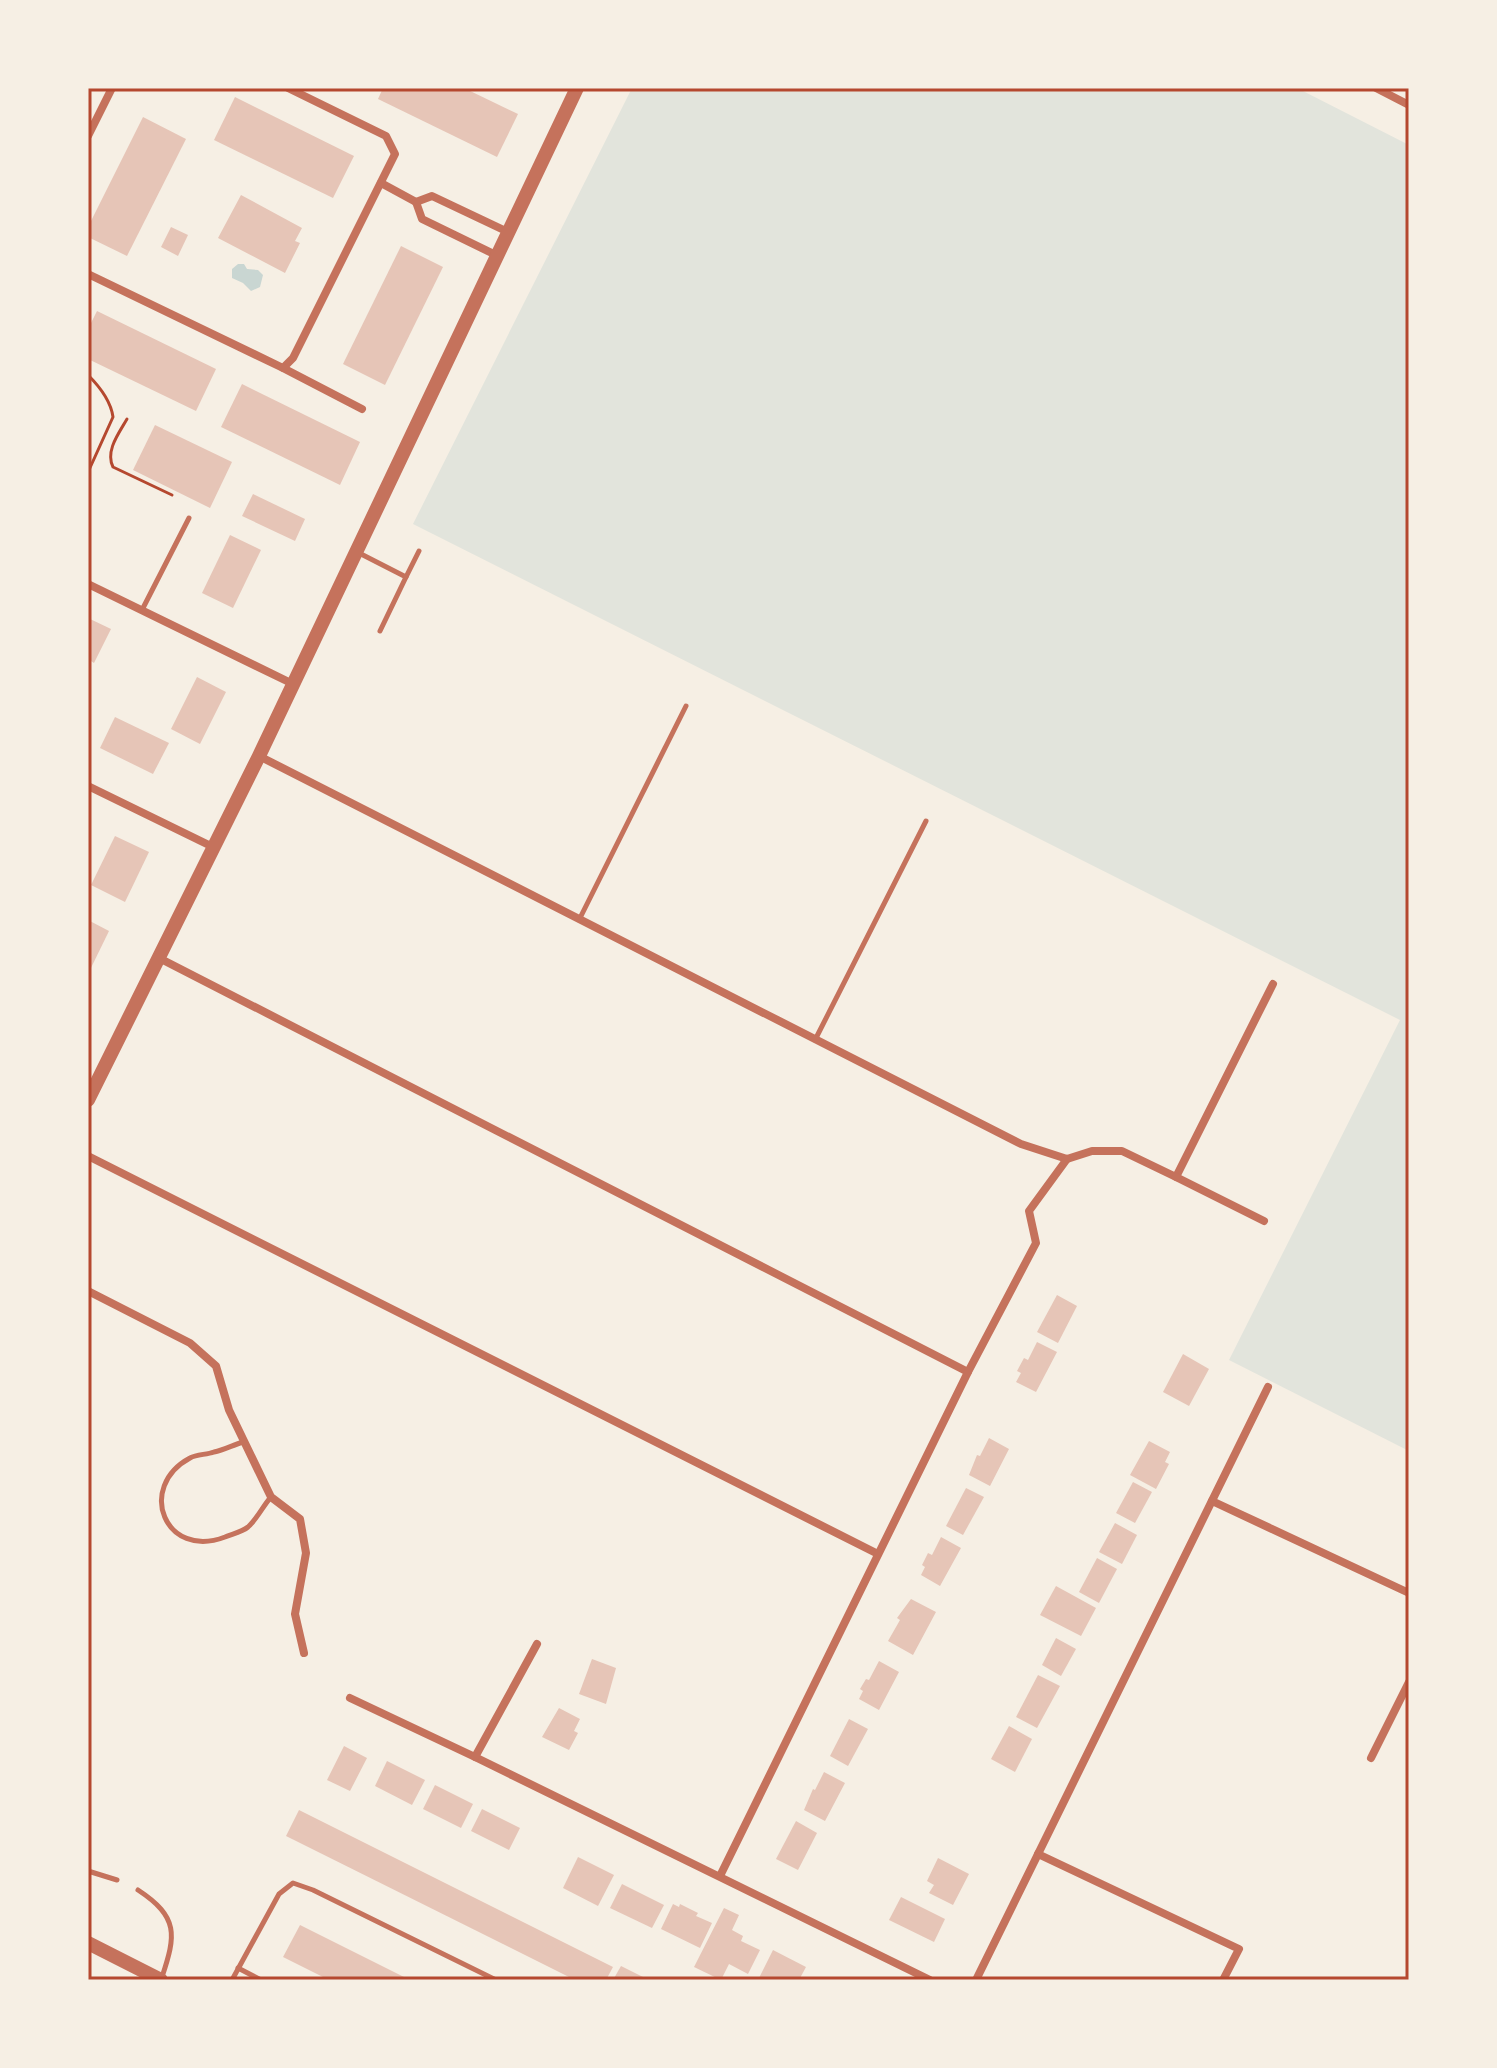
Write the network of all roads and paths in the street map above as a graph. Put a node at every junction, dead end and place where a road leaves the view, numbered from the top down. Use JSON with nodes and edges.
{"nodes":[{"id":1,"x":112,"y":88,"type":"edge"},
{"id":2,"x":288,"y":88,"type":"edge"},
{"id":3,"x":577,"y":88,"type":"edge"},
{"id":4,"x":1376,"y":88,"type":"edge"},
{"id":5,"x":1409,"y":105,"type":"edge"},
{"id":6,"x":88,"y":136,"type":"edge"},
{"id":7,"x":381,"y":183,"type":"junction"},
{"id":8,"x":416,"y":202,"type":"junction"},
{"id":9,"x":508,"y":232,"type":"junction"},
{"id":10,"x":496,"y":255,"type":"junction"},
{"id":11,"x":88,"y":274,"type":"edge"},
{"id":12,"x":283,"y":368,"type":"junction"},
{"id":13,"x":88,"y":375,"type":"edge"},
{"id":14,"x":362,"y":409,"type":"dead end"},
{"id":15,"x":127,"y":419,"type":"dead end"},
{"id":16,"x":102,"y":441,"type":"junction"},
{"id":17,"x":113,"y":446,"type":"junction"},
{"id":18,"x":89,"y":470,"type":"edge"},
{"id":19,"x":172,"y":495,"type":"dead end"},
{"id":20,"x":189,"y":518,"type":"dead end"},
{"id":21,"x":355,"y":551,"type":"junction"},
{"id":22,"x":419,"y":551,"type":"dead end"},
{"id":23,"x":406,"y":577,"type":"junction"},
{"id":24,"x":88,"y":584,"type":"edge"},
{"id":25,"x":142,"y":610,"type":"junction"},
{"id":26,"x":380,"y":631,"type":"dead end"},
{"id":27,"x":291,"y":683,"type":"junction"},
{"id":28,"x":686,"y":706,"type":"dead end"},
{"id":29,"x":259,"y":756,"type":"junction"},
{"id":30,"x":88,"y":786,"type":"edge"},
{"id":31,"x":926,"y":821,"type":"dead end"},
{"id":32,"x":213,"y":847,"type":"junction"},
{"id":33,"x":579,"y":921,"type":"junction"},
{"id":34,"x":159,"y":958,"type":"junction"},
{"id":35,"x":1273,"y":984,"type":"dead end"},
{"id":36,"x":815,"y":1041,"type":"junction"},
{"id":37,"x":88,"y":1100,"type":"edge"},
{"id":38,"x":88,"y":1156,"type":"edge"},
{"id":39,"x":1067,"y":1159,"type":"junction"},
{"id":40,"x":1176,"y":1177,"type":"junction"},
{"id":41,"x":1264,"y":1221,"type":"dead end"},
{"id":42,"x":88,"y":1291,"type":"edge"},
{"id":43,"x":968,"y":1372,"type":"junction"},
{"id":44,"x":1268,"y":1387,"type":"dead end"},
{"id":45,"x":244,"y":1441,"type":"junction"},
{"id":46,"x":271,"y":1497,"type":"junction"},
{"id":47,"x":1212,"y":1501,"type":"junction"},
{"id":48,"x":878,"y":1554,"type":"junction"},
{"id":49,"x":1409,"y":1593,"type":"edge"},
{"id":50,"x":537,"y":1644,"type":"dead end"},
{"id":51,"x":304,"y":1653,"type":"dead end"},
{"id":52,"x":1409,"y":1682,"type":"edge"},
{"id":53,"x":350,"y":1698,"type":"dead end"},
{"id":54,"x":475,"y":1757,"type":"junction"},
{"id":55,"x":1371,"y":1758,"type":"dead end"},
{"id":56,"x":1038,"y":1854,"type":"junction"},
{"id":57,"x":88,"y":1871,"type":"edge"},
{"id":58,"x":720,"y":1876,"type":"junction"},
{"id":59,"x":117,"y":1880,"type":"dead end"},
{"id":60,"x":138,"y":1890,"type":"dead end"},
{"id":61,"x":88,"y":1943,"type":"edge"},
{"id":62,"x":238,"y":1968,"type":"junction"},
{"id":63,"x":161,"y":1980,"type":"edge"},
{"id":64,"x":232,"y":1980,"type":"edge"},
{"id":65,"x":261,"y":1980,"type":"edge"},
{"id":66,"x":496,"y":1980,"type":"edge"},
{"id":67,"x":930,"y":1980,"type":"edge"},
{"id":68,"x":976,"y":1980,"type":"edge"},
{"id":69,"x":1223,"y":1980,"type":"edge"}],
"edges":[{"from":1,"to":6,"type":"street"},
{"from":2,"to":7,"type":"street"},
{"from":3,"to":9,"type":"street"},
{"from":4,"to":5,"type":"street"},
{"from":7,"to":8,"type":"street"},
{"from":7,"to":12,"type":"street"},
{"from":8,"to":9,"type":"street"},
{"from":8,"to":10,"type":"street"},
{"from":9,"to":10,"type":"street"},
{"from":10,"to":21,"type":"street"},
{"from":11,"to":12,"type":"street"},
{"from":12,"to":14,"type":"street"},
{"from":13,"to":16,"type":"path"},
{"from":15,"to":17,"type":"path"},
{"from":16,"to":17,"type":"path"},
{"from":16,"to":18,"type":"path"},
{"from":17,"to":19,"type":"path"},
{"from":20,"to":25,"type":"lane"},
{"from":21,"to":23,"type":"lane"},
{"from":21,"to":27,"type":"street"},
{"from":22,"to":23,"type":"lane"},
{"from":23,"to":26,"type":"lane"},
{"from":24,"to":25,"type":"street"},
{"from":25,"to":27,"type":"street"},
{"from":27,"to":29,"type":"street"},
{"from":28,"to":33,"type":"lane"},
{"from":29,"to":32,"type":"street"},
{"from":29,"to":33,"type":"street"},
{"from":30,"to":32,"type":"street"},
{"from":31,"to":36,"type":"lane"},
{"from":32,"to":34,"type":"street"},
{"from":33,"to":36,"type":"street"},
{"from":34,"to":37,"type":"street"},
{"from":34,"to":43,"type":"street"},
{"from":35,"to":40,"type":"street"},
{"from":36,"to":39,"type":"street"},
{"from":38,"to":48,"type":"street"},
{"from":39,"to":40,"type":"street"},
{"from":39,"to":43,"type":"street"},
{"from":40,"to":41,"type":"street"},
{"from":42,"to":45,"type":"street"},
{"from":43,"to":48,"type":"street"},
{"from":44,"to":47,"type":"street"},
{"from":45,"to":46,"type":"street"},
{"from":45,"to":46,"type":"lane"},
{"from":46,"to":51,"type":"street"},
{"from":47,"to":49,"type":"street"},
{"from":47,"to":56,"type":"street"},
{"from":48,"to":58,"type":"street"},
{"from":50,"to":54,"type":"street"},
{"from":52,"to":55,"type":"street"},
{"from":53,"to":54,"type":"street"},
{"from":54,"to":58,"type":"street"},
{"from":56,"to":68,"type":"street"},
{"from":56,"to":69,"type":"street"},
{"from":57,"to":59,"type":"lane"},
{"from":58,"to":67,"type":"street"},
{"from":60,"to":63,"type":"lane"},
{"from":61,"to":63,"type":"street"},
{"from":62,"to":64,"type":"lane"},
{"from":62,"to":65,"type":"lane"},
{"from":62,"to":66,"type":"lane"}]}
